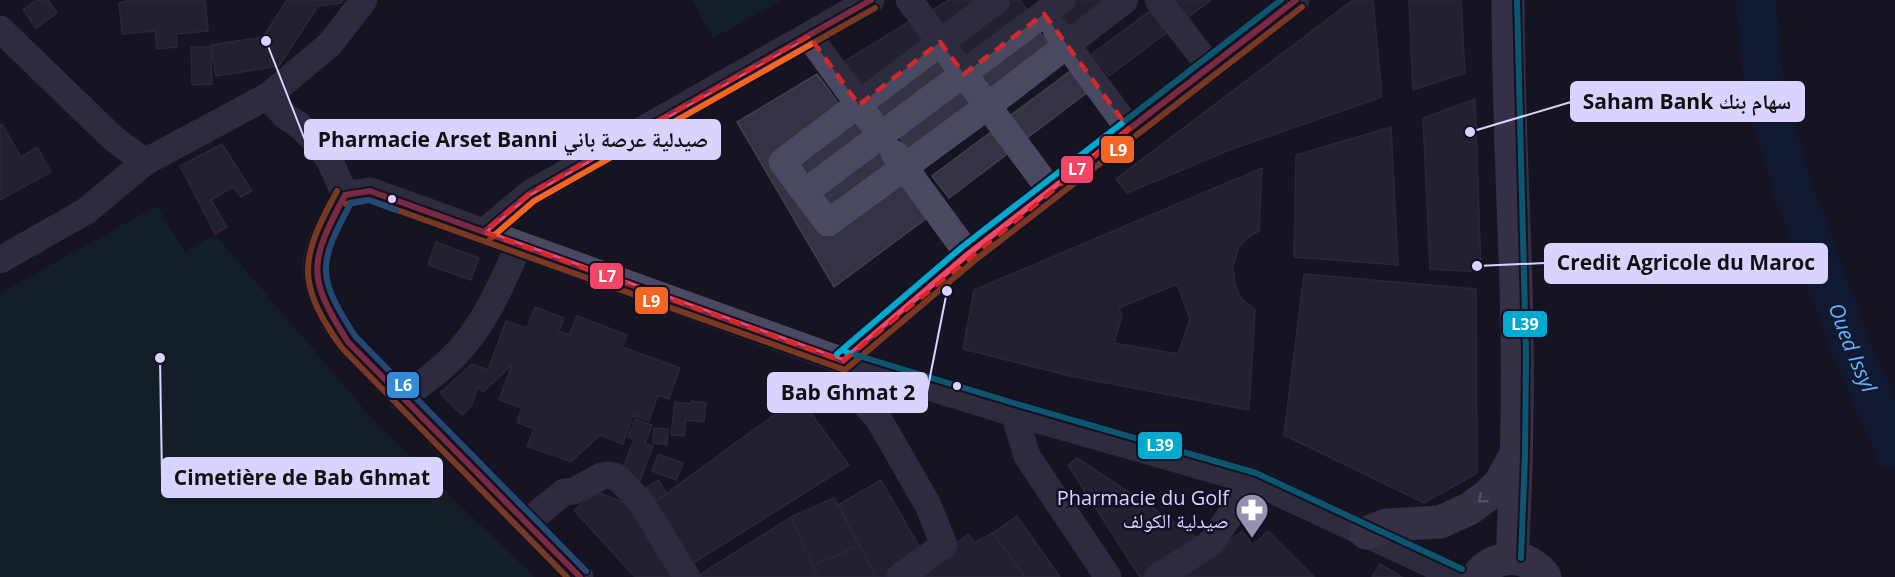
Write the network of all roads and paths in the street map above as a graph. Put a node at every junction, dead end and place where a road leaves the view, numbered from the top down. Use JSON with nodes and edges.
{"nodes":[{"id":1,"x":364,"y":0,"type":"edge"},
{"id":2,"x":871,"y":0,"type":"edge"},
{"id":3,"x":909,"y":0,"type":"edge"},
{"id":4,"x":997,"y":0,"type":"edge"},
{"id":5,"x":1125,"y":0,"type":"edge"},
{"id":6,"x":1158,"y":0,"type":"edge"},
{"id":7,"x":1508,"y":0,"type":"edge"},
{"id":8,"x":1289,"y":2,"type":"edge"},
{"id":9,"x":1047,"y":5,"type":"edge"},
{"id":10,"x":0,"y":29,"type":"edge"},
{"id":11,"x":809,"y":36,"type":"junction"},
{"id":12,"x":940,"y":42,"type":"junction"},
{"id":13,"x":1067,"y":45,"type":"junction"},
{"id":14,"x":1210,"y":67,"type":"junction"},
{"id":15,"x":964,"y":74,"type":"junction"},
{"id":16,"x":276,"y":105,"type":"junction"},
{"id":17,"x":859,"y":105,"type":"junction"},
{"id":18,"x":988,"y":106,"type":"junction"},
{"id":19,"x":1129,"y":129,"type":"junction"},
{"id":20,"x":881,"y":135,"type":"junction"},
{"id":21,"x":145,"y":162,"type":"junction"},
{"id":22,"x":904,"y":167,"type":"junction"},
{"id":23,"x":1050,"y":190,"type":"junction"},
{"id":24,"x":805,"y":192,"type":"junction"},
{"id":25,"x":345,"y":195,"type":"junction"},
{"id":26,"x":484,"y":232,"type":"junction"},
{"id":27,"x":519,"y":245,"type":"junction"},
{"id":28,"x":968,"y":254,"type":"junction"},
{"id":29,"x":0,"y":260,"type":"edge"},
{"id":30,"x":843,"y":361,"type":"junction"},
{"id":31,"x":402,"y":398,"type":"junction"},
{"id":32,"x":1014,"y":413,"type":"junction"},
{"id":33,"x":1516,"y":452,"type":"junction"},
{"id":34,"x":1253,"y":481,"type":"junction"},
{"id":35,"x":526,"y":522,"type":"junction"},
{"id":36,"x":1366,"y":533,"type":"junction"},
{"id":37,"x":1512,"y":558,"type":"junction"},
{"id":38,"x":580,"y":577,"type":"edge"},
{"id":39,"x":687,"y":577,"type":"edge"},
{"id":40,"x":900,"y":577,"type":"edge"},
{"id":41,"x":1108,"y":577,"type":"edge"},
{"id":42,"x":1158,"y":577,"type":"edge"},
{"id":43,"x":1458,"y":577,"type":"edge"},
{"id":44,"x":1477,"y":577,"type":"edge"},
{"id":45,"x":1545,"y":577,"type":"edge"}],
"edges":[{"from":1,"to":16,"type":"street"},
{"from":2,"to":11,"type":"street"},
{"from":3,"to":12,"type":"street"},
{"from":4,"to":12,"type":"street"},
{"from":5,"to":13,"type":"street"},
{"from":6,"to":14,"type":"street"},
{"from":7,"to":33,"type":"main road"},
{"from":8,"to":14,"type":"street"},
{"from":9,"to":13,"type":"street"},
{"from":9,"to":15,"type":"street"},
{"from":10,"to":21,"type":"street"},
{"from":11,"to":17,"type":"street"},
{"from":11,"to":26,"type":"street"},
{"from":12,"to":15,"type":"street"},
{"from":12,"to":17,"type":"street"},
{"from":13,"to":18,"type":"street"},
{"from":13,"to":19,"type":"street"},
{"from":14,"to":19,"type":"street"},
{"from":15,"to":18,"type":"street"},
{"from":15,"to":20,"type":"street"},
{"from":16,"to":21,"type":"street"},
{"from":16,"to":25,"type":"street"},
{"from":17,"to":20,"type":"street"},
{"from":17,"to":24,"type":"street"},
{"from":18,"to":22,"type":"street"},
{"from":18,"to":23,"type":"street"},
{"from":19,"to":23,"type":"street"},
{"from":20,"to":22,"type":"street"},
{"from":20,"to":24,"type":"street"},
{"from":21,"to":29,"type":"street"},
{"from":22,"to":24,"type":"street"},
{"from":22,"to":28,"type":"street"},
{"from":23,"to":28,"type":"street"},
{"from":25,"to":26,"type":"street"},
{"from":25,"to":31,"type":"street"},
{"from":26,"to":27,"type":"street"},
{"from":27,"to":30,"type":"street"},
{"from":27,"to":31,"type":"street"},
{"from":28,"to":30,"type":"street"},
{"from":30,"to":32,"type":"street"},
{"from":30,"to":40,"type":"street"},
{"from":31,"to":35,"type":"street"},
{"from":32,"to":34,"type":"street"},
{"from":32,"to":41,"type":"street"},
{"from":33,"to":36,"type":"main road","one_way":true},
{"from":33,"to":37,"type":"main road"},
{"from":34,"to":36,"type":"street"},
{"from":34,"to":42,"type":"street"},
{"from":35,"to":38,"type":"street"},
{"from":35,"to":39,"type":"street"},
{"from":36,"to":43,"type":"street"},
{"from":37,"to":44,"type":"main road"},
{"from":37,"to":45,"type":"main road"}]}
